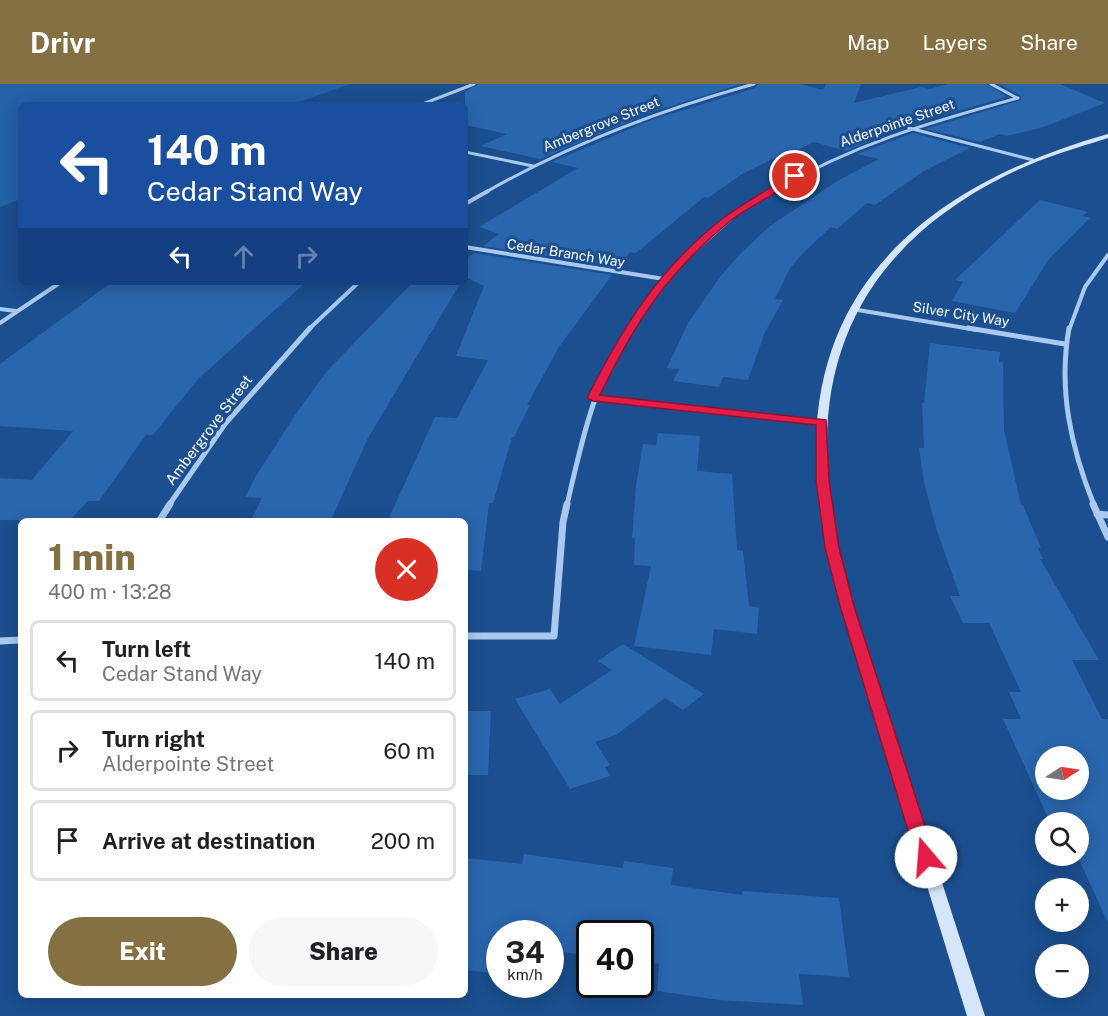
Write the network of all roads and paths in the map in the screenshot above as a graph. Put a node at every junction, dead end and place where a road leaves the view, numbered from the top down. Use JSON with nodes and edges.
{"nodes":[{"id":1,"x":474,"y":84,"type":"edge"},
{"id":2,"x":754,"y":84,"type":"edge"},
{"id":3,"x":991,"y":84,"type":"edge"},
{"id":4,"x":428,"y":102,"type":"edge"},
{"id":5,"x":908,"y":127,"type":"junction"},
{"id":6,"x":1108,"y":136,"type":"edge"},
{"id":7,"x":468,"y":153,"type":"edge"},
{"id":8,"x":1033,"y":160,"type":"junction"},
{"id":9,"x":534,"y":166,"type":"junction"},
{"id":10,"x":468,"y":202,"type":"edge"},
{"id":11,"x":468,"y":247,"type":"edge"},
{"id":12,"x":1108,"y":255,"type":"edge"},
{"id":13,"x":664,"y":279,"type":"junction"},
{"id":14,"x":56,"y":285,"type":"edge"},
{"id":15,"x":356,"y":285,"type":"edge"},
{"id":16,"x":0,"y":309,"type":"edge"},
{"id":17,"x":852,"y":309,"type":"junction"},
{"id":18,"x":16,"y":311,"type":"junction"},
{"id":19,"x":0,"y":323,"type":"edge"},
{"id":20,"x":1065,"y":344,"type":"junction"},
{"id":21,"x":593,"y":398,"type":"junction"},
{"id":22,"x":822,"y":422,"type":"junction"},
{"id":23,"x":1097,"y":514,"type":"junction"},
{"id":24,"x":1108,"y":515,"type":"edge"},
{"id":25,"x":161,"y":518,"type":"edge"},
{"id":26,"x":1108,"y":537,"type":"edge"},
{"id":27,"x":468,"y":636,"type":"edge"},
{"id":28,"x":18,"y":640,"type":"edge"},
{"id":29,"x":0,"y":641,"type":"edge"},
{"id":30,"x":976,"y":1016,"type":"edge"}],
"edges":[{"from":1,"to":4,"type":"street"},
{"from":2,"to":9,"type":"street","name":"Ambergrove Street"},
{"from":3,"to":5,"type":"street","name":"Alderpointe Street"},
{"from":5,"to":8,"type":"street"},
{"from":5,"to":13,"type":"street","name":"Alderpointe Street"},
{"from":6,"to":8,"type":"street"},
{"from":7,"to":9,"type":"street"},
{"from":8,"to":17,"type":"street"},
{"from":9,"to":10,"type":"street","name":"Ambergrove Street"},
{"from":11,"to":13,"type":"street","name":"Cedar Branch Way"},
{"from":12,"to":20,"type":"street"},
{"from":13,"to":21,"type":"street","name":"Alderpointe Street"},
{"from":14,"to":18,"type":"street"},
{"from":15,"to":25,"type":"street","name":"Ambergrove Street"},
{"from":16,"to":18,"type":"street"},
{"from":17,"to":20,"type":"street","name":"Silver City Way"},
{"from":17,"to":22,"type":"street"},
{"from":18,"to":19,"type":"street"},
{"from":20,"to":23,"type":"street"},
{"from":21,"to":22,"type":"street"},
{"from":21,"to":27,"type":"street","name":"Alderpointe Street"},
{"from":22,"to":30,"type":"street"},
{"from":23,"to":24,"type":"street"},
{"from":23,"to":26,"type":"street"},
{"from":28,"to":29,"type":"street"}]}
